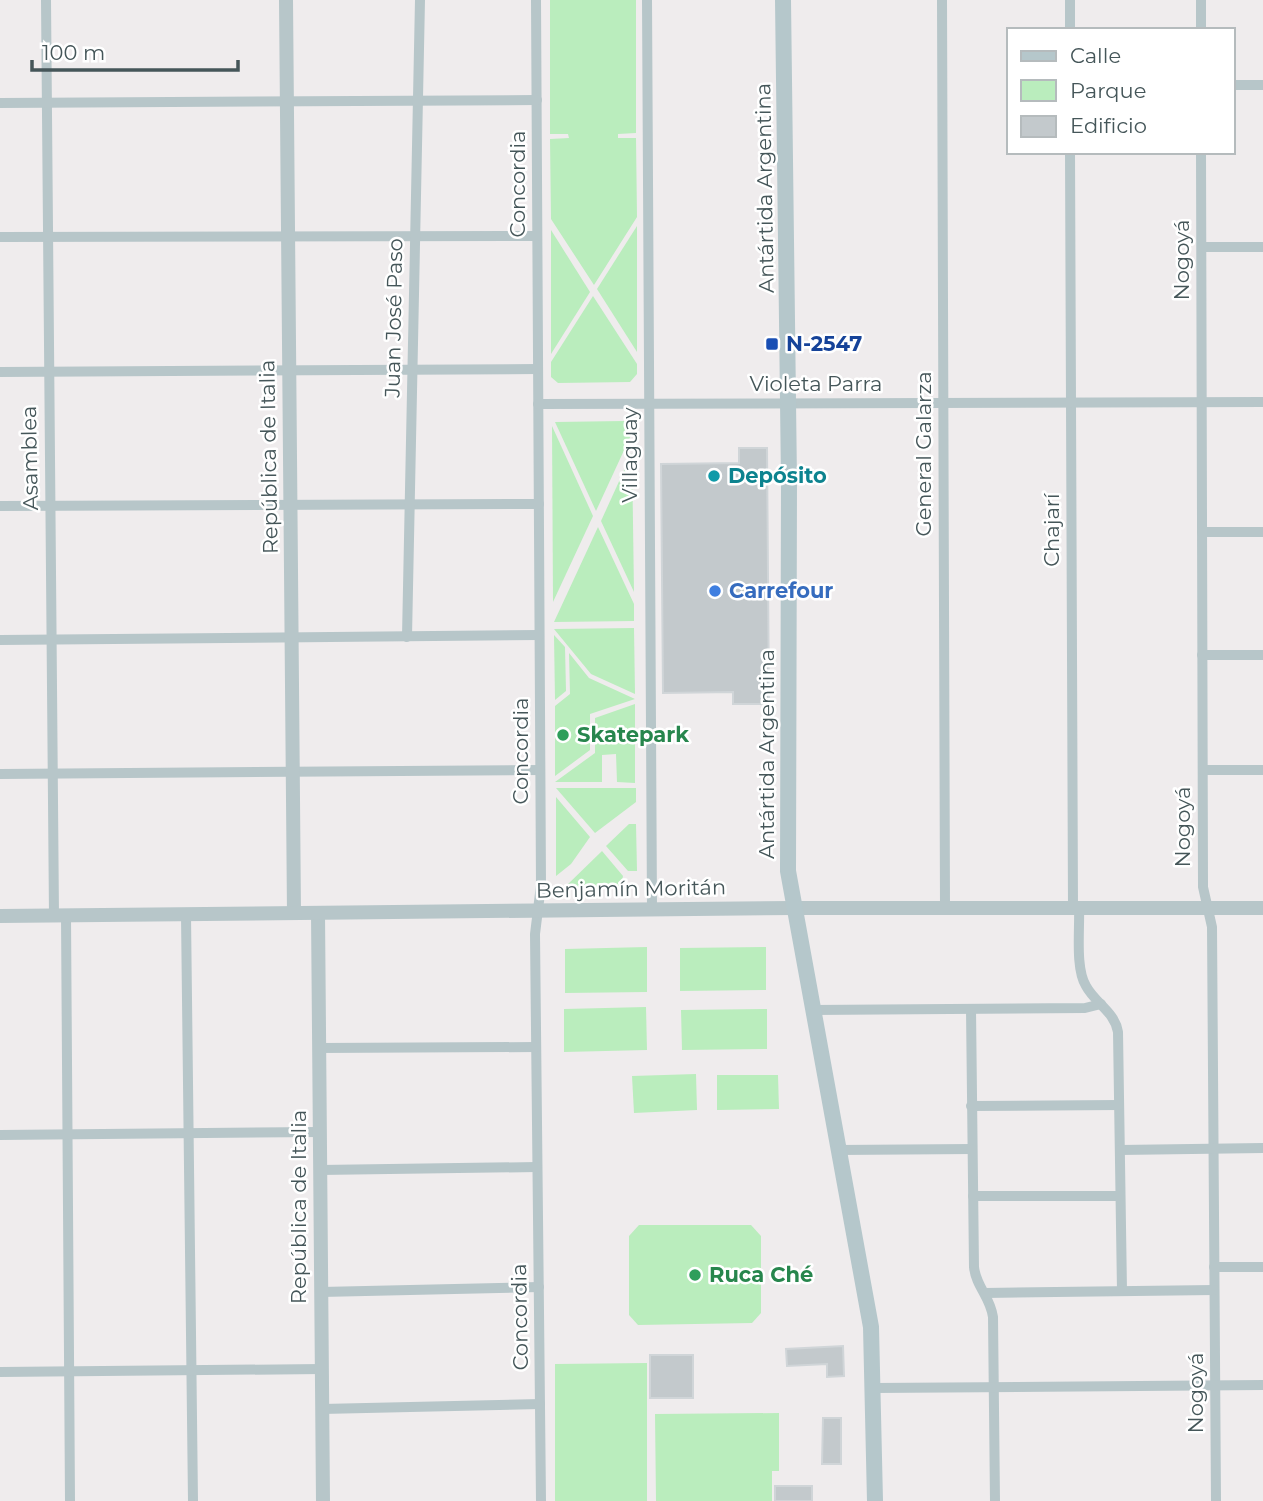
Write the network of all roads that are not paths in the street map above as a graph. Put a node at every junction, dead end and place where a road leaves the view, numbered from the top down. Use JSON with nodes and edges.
{"nodes":[{"id":1,"x":46,"y":0,"type":"edge"},
{"id":2,"x":286,"y":0,"type":"edge"},
{"id":3,"x":420,"y":0,"type":"edge"},
{"id":4,"x":536,"y":0,"type":"edge"},
{"id":5,"x":646,"y":0,"type":"edge"},
{"id":6,"x":783,"y":0,"type":"edge"},
{"id":7,"x":942,"y":0,"type":"edge"},
{"id":8,"x":1070,"y":0,"type":"edge"},
{"id":9,"x":1201,"y":0,"type":"edge"},
{"id":10,"x":1070,"y":28,"type":"edge"},
{"id":11,"x":1201,"y":28,"type":"edge"},
{"id":12,"x":1235,"y":85,"type":"edge"},
{"id":13,"x":1263,"y":85,"type":"edge"},
{"id":14,"x":537,"y":100,"type":"junction"},
{"id":15,"x":417,"y":101,"type":"junction"},
{"id":16,"x":287,"y":102,"type":"junction"},
{"id":17,"x":0,"y":103,"type":"edge"},
{"id":18,"x":47,"y":103,"type":"junction"},
{"id":19,"x":1070,"y":154,"type":"edge"},
{"id":20,"x":1201,"y":154,"type":"edge"},
{"id":21,"x":537,"y":236,"type":"junction"},
{"id":22,"x":0,"y":237,"type":"edge"},
{"id":23,"x":48,"y":237,"type":"junction"},
{"id":24,"x":288,"y":237,"type":"junction"},
{"id":25,"x":415,"y":237,"type":"junction"},
{"id":26,"x":1202,"y":247,"type":"junction"},
{"id":27,"x":1263,"y":247,"type":"edge"},
{"id":28,"x":538,"y":369,"type":"junction"},
{"id":29,"x":289,"y":370,"type":"junction"},
{"id":30,"x":412,"y":370,"type":"junction"},
{"id":31,"x":0,"y":372,"type":"edge"},
{"id":32,"x":49,"y":372,"type":"junction"},
{"id":33,"x":1071,"y":402,"type":"junction"},
{"id":34,"x":1202,"y":402,"type":"junction"},
{"id":35,"x":1263,"y":402,"type":"edge"},
{"id":36,"x":943,"y":403,"type":"junction"},
{"id":37,"x":538,"y":404,"type":"junction"},
{"id":38,"x":649,"y":404,"type":"junction"},
{"id":39,"x":789,"y":404,"type":"junction"},
{"id":40,"x":539,"y":503,"type":"junction"},
{"id":41,"x":409,"y":504,"type":"junction"},
{"id":42,"x":290,"y":505,"type":"junction"},
{"id":43,"x":0,"y":506,"type":"edge"},
{"id":44,"x":50,"y":506,"type":"junction"},
{"id":45,"x":1263,"y":532,"type":"edge"},
{"id":46,"x":1202,"y":533,"type":"junction"},
{"id":47,"x":539,"y":635,"type":"junction"},
{"id":48,"x":407,"y":637,"type":"junction"},
{"id":49,"x":292,"y":638,"type":"junction"},
{"id":50,"x":0,"y":640,"type":"edge"},
{"id":51,"x":51,"y":640,"type":"junction"},
{"id":52,"x":1202,"y":654,"type":"junction"},
{"id":53,"x":1263,"y":654,"type":"edge"},
{"id":54,"x":540,"y":770,"type":"junction"},
{"id":55,"x":1203,"y":770,"type":"junction"},
{"id":56,"x":1263,"y":770,"type":"edge"},
{"id":57,"x":293,"y":772,"type":"junction"},
{"id":58,"x":0,"y":774,"type":"edge"},
{"id":59,"x":52,"y":774,"type":"junction"},
{"id":60,"x":793,"y":908,"type":"junction"},
{"id":61,"x":945,"y":908,"type":"junction"},
{"id":62,"x":1076,"y":908,"type":"junction"},
{"id":63,"x":1207,"y":908,"type":"junction"},
{"id":64,"x":1263,"y":908,"type":"edge"},
{"id":65,"x":652,"y":910,"type":"junction"},
{"id":66,"x":538,"y":911,"type":"junction"},
{"id":67,"x":318,"y":913,"type":"junction"},
{"id":68,"x":294,"y":914,"type":"junction"},
{"id":69,"x":186,"y":915,"type":"junction"},
{"id":70,"x":0,"y":916,"type":"edge"},
{"id":71,"x":60,"y":916,"type":"junction"},
{"id":72,"x":1101,"y":1004,"type":"junction"},
{"id":73,"x":971,"y":1009,"type":"junction"},
{"id":74,"x":812,"y":1010,"type":"junction"},
{"id":75,"x":536,"y":1047,"type":"junction"},
{"id":76,"x":319,"y":1048,"type":"junction"},
{"id":77,"x":1119,"y":1104,"type":"junction"},
{"id":78,"x":971,"y":1106,"type":"junction"},
{"id":79,"x":320,"y":1132,"type":"junction"},
{"id":80,"x":188,"y":1133,"type":"junction"},
{"id":81,"x":0,"y":1135,"type":"edge"},
{"id":82,"x":67,"y":1135,"type":"junction"},
{"id":83,"x":1263,"y":1148,"type":"edge"},
{"id":84,"x":972,"y":1149,"type":"junction"},
{"id":85,"x":1213,"y":1149,"type":"junction"},
{"id":86,"x":838,"y":1150,"type":"junction"},
{"id":87,"x":1120,"y":1150,"type":"junction"},
{"id":88,"x":537,"y":1167,"type":"junction"},
{"id":89,"x":320,"y":1170,"type":"junction"},
{"id":90,"x":972,"y":1196,"type":"junction"},
{"id":91,"x":1120,"y":1196,"type":"junction"},
{"id":92,"x":1214,"y":1267,"type":"junction"},
{"id":93,"x":1263,"y":1267,"type":"edge"},
{"id":94,"x":539,"y":1287,"type":"junction"},
{"id":95,"x":1214,"y":1290,"type":"junction"},
{"id":96,"x":1122,"y":1291,"type":"junction"},
{"id":97,"x":321,"y":1292,"type":"junction"},
{"id":98,"x":985,"y":1293,"type":"junction"},
{"id":99,"x":322,"y":1369,"type":"junction"},
{"id":100,"x":191,"y":1370,"type":"junction"},
{"id":101,"x":69,"y":1371,"type":"junction"},
{"id":102,"x":0,"y":1372,"type":"edge"},
{"id":103,"x":1263,"y":1385,"type":"edge"},
{"id":104,"x":1215,"y":1386,"type":"junction"},
{"id":105,"x":994,"y":1387,"type":"junction"},
{"id":106,"x":874,"y":1388,"type":"junction"},
{"id":107,"x":540,"y":1404,"type":"junction"},
{"id":108,"x":322,"y":1409,"type":"junction"},
{"id":109,"x":71,"y":1501,"type":"edge"},
{"id":110,"x":193,"y":1501,"type":"edge"},
{"id":111,"x":323,"y":1501,"type":"edge"},
{"id":112,"x":541,"y":1501,"type":"edge"},
{"id":113,"x":875,"y":1501,"type":"edge"},
{"id":114,"x":995,"y":1501,"type":"edge"},
{"id":115,"x":1216,"y":1501,"type":"edge"}],
"edges":[{"from":1,"to":18,"type":"street","name":"Asamblea"},
{"from":2,"to":16,"type":"street","name":"República de Italia"},
{"from":3,"to":15,"type":"street","name":"Juan José Paso"},
{"from":4,"to":14,"type":"street","name":"Concordia"},
{"from":5,"to":38,"type":"street","name":"Villaguay"},
{"from":6,"to":39,"type":"main road","name":"Antártida Argentina"},
{"from":7,"to":36,"type":"street","name":"General Galarza"},
{"from":8,"to":10,"type":"street"},
{"from":9,"to":11,"type":"street"},
{"from":12,"to":13,"type":"street"},
{"from":14,"to":15,"type":"street"},
{"from":14,"to":21,"type":"street","name":"Concordia"},
{"from":15,"to":16,"type":"street"},
{"from":15,"to":25,"type":"street","name":"Juan José Paso"},
{"from":16,"to":18,"type":"street"},
{"from":16,"to":24,"type":"street","name":"República de Italia"},
{"from":17,"to":18,"type":"street"},
{"from":18,"to":23,"type":"street","name":"Asamblea"},
{"from":19,"to":33,"type":"street","name":"Chajarí"},
{"from":20,"to":26,"type":"street","name":"Nogoyá"},
{"from":21,"to":25,"type":"street"},
{"from":21,"to":28,"type":"street","name":"Concordia"},
{"from":22,"to":23,"type":"street"},
{"from":23,"to":24,"type":"street"},
{"from":23,"to":32,"type":"street","name":"Asamblea"},
{"from":24,"to":25,"type":"street"},
{"from":24,"to":29,"type":"street","name":"República de Italia"},
{"from":25,"to":30,"type":"street","name":"Juan José Paso"},
{"from":26,"to":27,"type":"street"},
{"from":26,"to":34,"type":"street","name":"Nogoyá"},
{"from":28,"to":30,"type":"street"},
{"from":28,"to":37,"type":"street","name":"Concordia"},
{"from":29,"to":30,"type":"street"},
{"from":29,"to":32,"type":"street"},
{"from":29,"to":42,"type":"street","name":"República de Italia"},
{"from":30,"to":41,"type":"street","name":"Juan José Paso"},
{"from":31,"to":32,"type":"street"},
{"from":32,"to":44,"type":"street","name":"Asamblea"},
{"from":33,"to":34,"type":"street","name":"Violeta Parra"},
{"from":33,"to":36,"type":"street","name":"Violeta Parra"},
{"from":33,"to":62,"type":"street","name":"Chajarí"},
{"from":34,"to":35,"type":"street","name":"Violeta Parra"},
{"from":34,"to":46,"type":"street","name":"Nogoyá"},
{"from":36,"to":39,"type":"street","name":"Violeta Parra"},
{"from":36,"to":61,"type":"street","name":"General Galarza"},
{"from":37,"to":38,"type":"street","name":"Violeta Parra"},
{"from":37,"to":40,"type":"street","name":"Concordia"},
{"from":38,"to":39,"type":"street","name":"Violeta Parra"},
{"from":38,"to":65,"type":"street","name":"Villaguay"},
{"from":39,"to":60,"type":"main road","name":"Antártida Argentina"},
{"from":40,"to":41,"type":"street"},
{"from":40,"to":47,"type":"street","name":"Concordia"},
{"from":41,"to":42,"type":"street"},
{"from":41,"to":48,"type":"street","name":"Juan José Paso"},
{"from":42,"to":44,"type":"street"},
{"from":42,"to":49,"type":"street","name":"República de Italia"},
{"from":43,"to":44,"type":"street"},
{"from":44,"to":51,"type":"street","name":"Asamblea"},
{"from":45,"to":46,"type":"street"},
{"from":46,"to":52,"type":"street","name":"Nogoyá"},
{"from":47,"to":48,"type":"street"},
{"from":47,"to":54,"type":"street","name":"Concordia"},
{"from":48,"to":49,"type":"street"},
{"from":49,"to":51,"type":"street"},
{"from":49,"to":57,"type":"street","name":"República de Italia"},
{"from":50,"to":51,"type":"street"},
{"from":51,"to":59,"type":"street","name":"Asamblea"},
{"from":52,"to":53,"type":"street"},
{"from":52,"to":55,"type":"street","name":"Nogoyá"},
{"from":54,"to":57,"type":"street"},
{"from":54,"to":66,"type":"street","name":"Concordia"},
{"from":55,"to":56,"type":"street"},
{"from":55,"to":63,"type":"street","name":"Nogoyá"},
{"from":57,"to":59,"type":"street"},
{"from":57,"to":68,"type":"street","name":"República de Italia"},
{"from":58,"to":59,"type":"street"},
{"from":59,"to":71,"type":"street","name":"Asamblea"},
{"from":60,"to":61,"type":"street","name":"Benjamín Moritán"},
{"from":60,"to":65,"type":"street","name":"Benjamín Moritán"},
{"from":60,"to":74,"type":"main road","name":"Antártida Argentina"},
{"from":61,"to":62,"type":"street","name":"Benjamín Moritán"},
{"from":62,"to":63,"type":"street","name":"Benjamín Moritán"},
{"from":62,"to":72,"type":"street","name":"Chajarí"},
{"from":63,"to":64,"type":"street","name":"Benjamín Moritán"},
{"from":63,"to":85,"type":"street","name":"Nogoyá"},
{"from":65,"to":66,"type":"street","name":"Benjamín Moritán"},
{"from":66,"to":67,"type":"street","name":"Benjamín Moritán"},
{"from":66,"to":75,"type":"street","name":"Concordia"},
{"from":67,"to":68,"type":"street","name":"Benjamín Moritán"},
{"from":67,"to":76,"type":"street","name":"República de Italia"},
{"from":68,"to":69,"type":"street","name":"Benjamín Moritán"},
{"from":69,"to":71,"type":"street","name":"Benjamín Moritán"},
{"from":69,"to":80,"type":"street"},
{"from":70,"to":71,"type":"street","name":"Benjamín Moritán"},
{"from":71,"to":82,"type":"street","name":"Asamblea"},
{"from":72,"to":73,"type":"street"},
{"from":72,"to":77,"type":"street","name":"Chajarí"},
{"from":73,"to":74,"type":"street"},
{"from":73,"to":78,"type":"street"},
{"from":74,"to":86,"type":"main road","name":"Antártida Argentina"},
{"from":75,"to":76,"type":"street"},
{"from":75,"to":88,"type":"street","name":"Concordia"},
{"from":76,"to":79,"type":"street","name":"República de Italia"},
{"from":77,"to":78,"type":"street"},
{"from":77,"to":87,"type":"street","name":"Chajarí"},
{"from":78,"to":84,"type":"street"},
{"from":79,"to":80,"type":"street"},
{"from":79,"to":89,"type":"street","name":"República de Italia"},
{"from":80,"to":82,"type":"street"},
{"from":80,"to":100,"type":"street"},
{"from":81,"to":82,"type":"street"},
{"from":82,"to":101,"type":"street","name":"Asamblea"},
{"from":83,"to":85,"type":"street"},
{"from":84,"to":86,"type":"street"},
{"from":84,"to":90,"type":"street"},
{"from":85,"to":87,"type":"street"},
{"from":85,"to":92,"type":"street","name":"Nogoyá"},
{"from":86,"to":106,"type":"main road","name":"Antártida Argentina"},
{"from":87,"to":91,"type":"street","name":"Chajarí"},
{"from":88,"to":89,"type":"street"},
{"from":88,"to":94,"type":"street","name":"Concordia"},
{"from":89,"to":97,"type":"street","name":"República de Italia"},
{"from":90,"to":91,"type":"street"},
{"from":90,"to":98,"type":"street"},
{"from":91,"to":96,"type":"street","name":"Chajarí"},
{"from":92,"to":93,"type":"street"},
{"from":92,"to":95,"type":"street","name":"Nogoyá"},
{"from":94,"to":97,"type":"street"},
{"from":94,"to":107,"type":"street","name":"Concordia"},
{"from":95,"to":96,"type":"street"},
{"from":95,"to":104,"type":"street","name":"Nogoyá"},
{"from":96,"to":98,"type":"street"},
{"from":97,"to":99,"type":"street","name":"República de Italia"},
{"from":98,"to":105,"type":"street"},
{"from":99,"to":100,"type":"street"},
{"from":99,"to":108,"type":"street","name":"República de Italia"},
{"from":100,"to":101,"type":"street"},
{"from":100,"to":110,"type":"street"},
{"from":101,"to":102,"type":"street"},
{"from":101,"to":109,"type":"street","name":"Asamblea"},
{"from":103,"to":104,"type":"street"},
{"from":104,"to":105,"type":"street"},
{"from":104,"to":115,"type":"street","name":"Nogoyá"},
{"from":105,"to":106,"type":"street"},
{"from":105,"to":114,"type":"street"},
{"from":106,"to":113,"type":"main road","name":"Antártida Argentina"},
{"from":107,"to":108,"type":"street"},
{"from":107,"to":112,"type":"street","name":"Concordia"},
{"from":108,"to":111,"type":"street","name":"República de Italia"}]}
